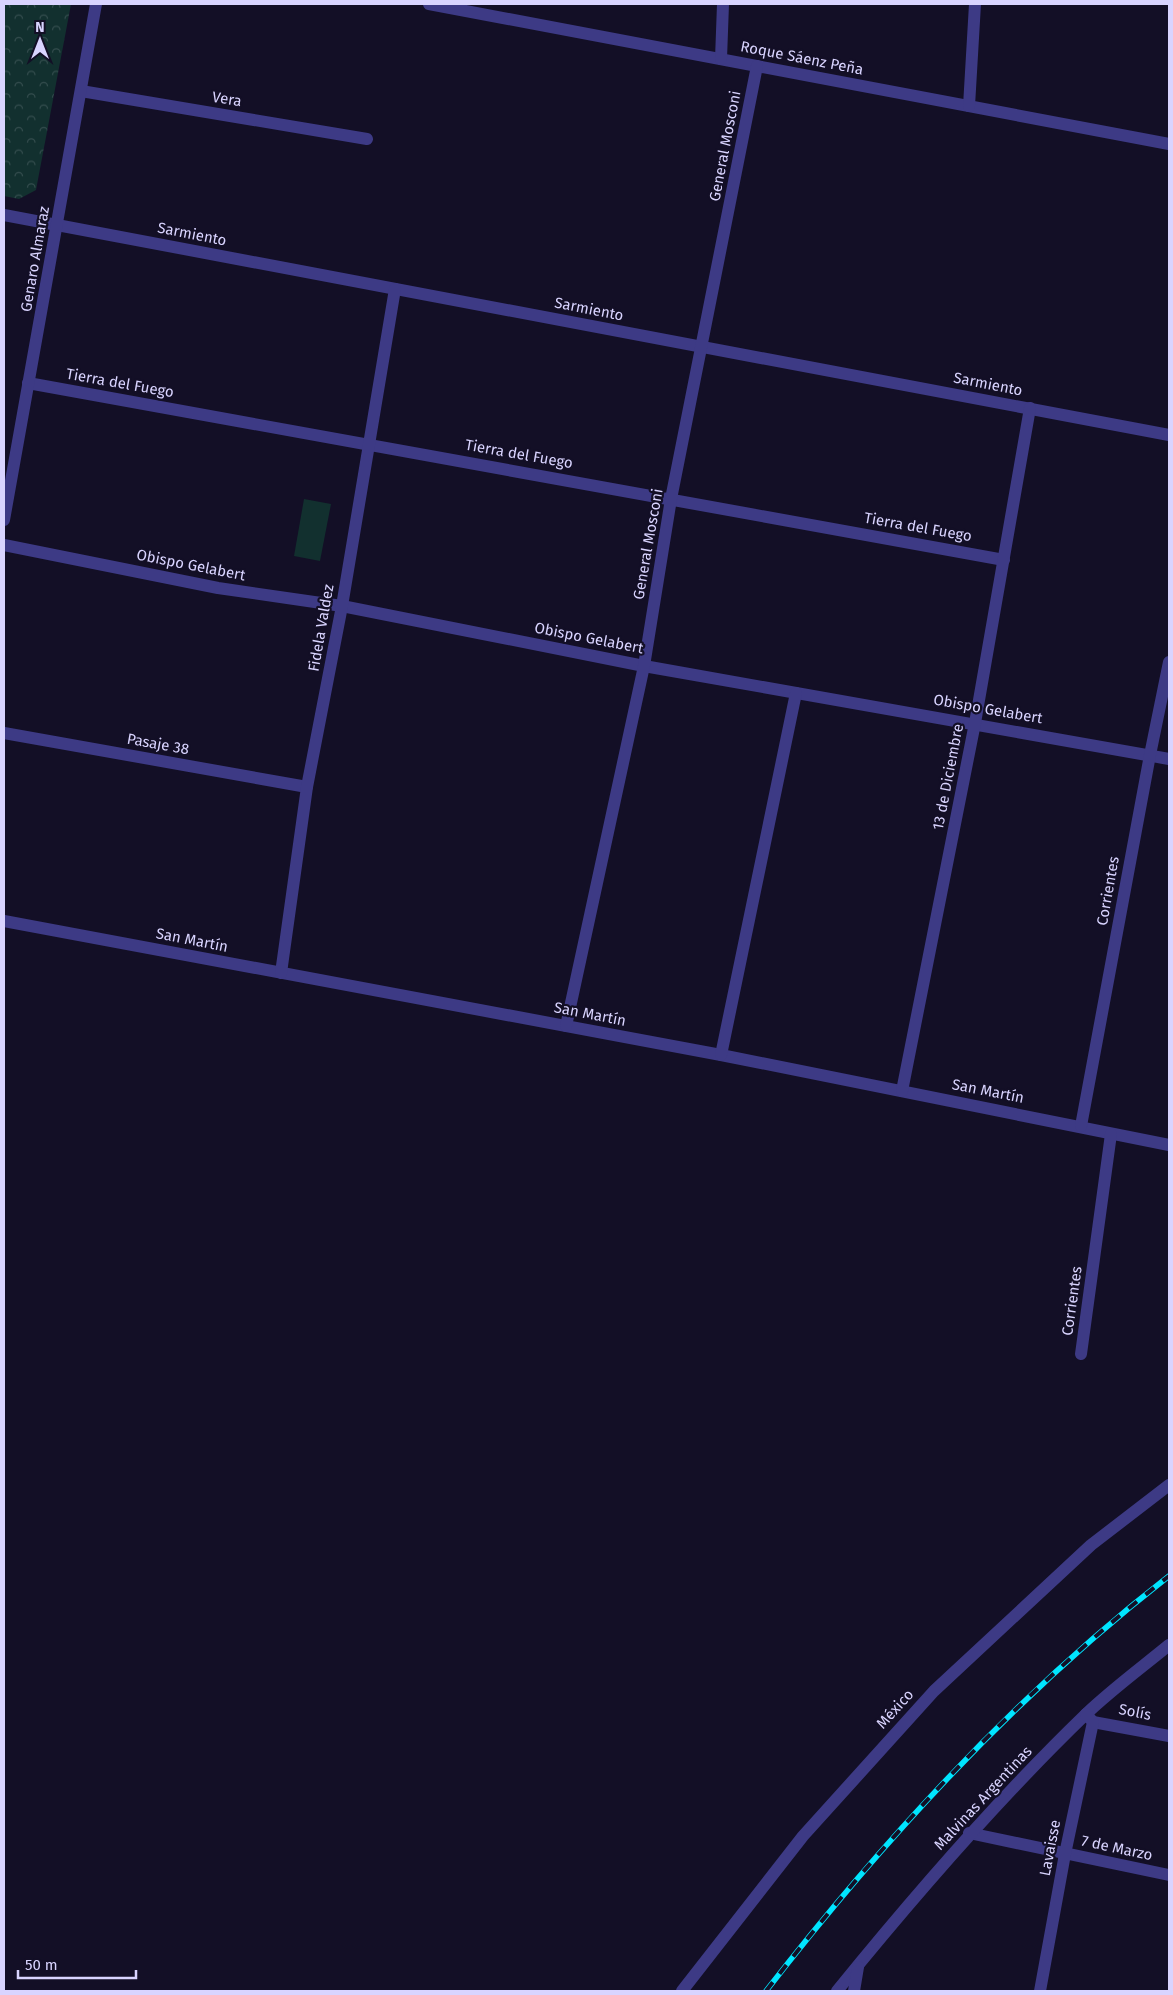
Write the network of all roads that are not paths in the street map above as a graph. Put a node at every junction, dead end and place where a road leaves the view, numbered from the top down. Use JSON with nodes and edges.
{"nodes":[{"id":1,"x":96,"y":4,"type":"edge"},
{"id":2,"x":429,"y":4,"type":"edge"},
{"id":3,"x":723,"y":4,"type":"edge"},
{"id":4,"x":975,"y":4,"type":"edge"},
{"id":5,"x":454,"y":6,"type":"edge"},
{"id":6,"x":721,"y":59,"type":"junction"},
{"id":7,"x":757,"y":66,"type":"junction"},
{"id":8,"x":81,"y":91,"type":"junction"},
{"id":9,"x":969,"y":106,"type":"junction"},
{"id":10,"x":367,"y":138,"type":"dead end"},
{"id":11,"x":1169,"y":144,"type":"edge"},
{"id":12,"x":4,"y":215,"type":"edge"},
{"id":13,"x":58,"y":225,"type":"junction"},
{"id":14,"x":395,"y":289,"type":"junction"},
{"id":15,"x":702,"y":346,"type":"junction"},
{"id":16,"x":28,"y":383,"type":"junction"},
{"id":17,"x":1030,"y":408,"type":"junction"},
{"id":18,"x":1169,"y":435,"type":"edge"},
{"id":19,"x":368,"y":443,"type":"junction"},
{"id":20,"x":671,"y":499,"type":"junction"},
{"id":21,"x":4,"y":520,"type":"edge"},
{"id":22,"x":4,"y":545,"type":"edge"},
{"id":23,"x":1004,"y":560,"type":"junction"},
{"id":24,"x":342,"y":606,"type":"junction"},
{"id":25,"x":1169,"y":662,"type":"edge"},
{"id":26,"x":644,"y":666,"type":"junction"},
{"id":27,"x":796,"y":693,"type":"junction"},
{"id":28,"x":975,"y":723,"type":"junction"},
{"id":29,"x":4,"y":733,"type":"edge"},
{"id":30,"x":1150,"y":755,"type":"junction"},
{"id":31,"x":1169,"y":759,"type":"edge"},
{"id":32,"x":307,"y":787,"type":"junction"},
{"id":33,"x":4,"y":921,"type":"edge"},
{"id":34,"x":281,"y":973,"type":"junction"},
{"id":35,"x":566,"y":1026,"type":"junction"},
{"id":36,"x":721,"y":1055,"type":"junction"},
{"id":37,"x":902,"y":1091,"type":"junction"},
{"id":38,"x":1081,"y":1126,"type":"junction"},
{"id":39,"x":1111,"y":1134,"type":"junction"},
{"id":40,"x":1169,"y":1145,"type":"edge"},
{"id":41,"x":1081,"y":1354,"type":"dead end"},
{"id":42,"x":1169,"y":1485,"type":"edge"},
{"id":43,"x":1169,"y":1645,"type":"edge"},
{"id":44,"x":1090,"y":1718,"type":"junction"},
{"id":45,"x":1169,"y":1736,"type":"edge"},
{"id":46,"x":969,"y":1834,"type":"junction"},
{"id":47,"x":1065,"y":1854,"type":"junction"},
{"id":48,"x":1169,"y":1875,"type":"edge"},
{"id":49,"x":859,"y":1964,"type":"junction"},
{"id":50,"x":682,"y":1991,"type":"edge"},
{"id":51,"x":837,"y":1991,"type":"edge"},
{"id":52,"x":854,"y":1991,"type":"edge"},
{"id":53,"x":1040,"y":1991,"type":"edge"}],
"edges":[{"from":1,"to":8,"type":"street","name":"Genaro Almaraz"},
{"from":2,"to":5,"type":"street","name":"Roque Sáenz Peña"},
{"from":3,"to":6,"type":"street"},
{"from":4,"to":9,"type":"street"},
{"from":5,"to":6,"type":"street","name":"Roque Sáenz Peña"},
{"from":6,"to":7,"type":"street","name":"Roque Sáenz Peña"},
{"from":7,"to":9,"type":"street","name":"Roque Sáenz Peña"},
{"from":7,"to":15,"type":"street","name":"General Mosconi"},
{"from":8,"to":10,"type":"street","name":"Vera"},
{"from":8,"to":13,"type":"street","name":"Genaro Almaraz"},
{"from":9,"to":11,"type":"street","name":"Roque Sáenz Peña"},
{"from":12,"to":13,"type":"street","name":"Sarmiento"},
{"from":13,"to":14,"type":"street","name":"Sarmiento"},
{"from":13,"to":16,"type":"street","name":"Genaro Almaraz"},
{"from":14,"to":15,"type":"street","name":"Sarmiento"},
{"from":14,"to":19,"type":"street","name":"Fidela Valdez"},
{"from":15,"to":17,"type":"street","name":"Sarmiento"},
{"from":15,"to":20,"type":"street","name":"General Mosconi"},
{"from":16,"to":19,"type":"street","name":"Tierra del Fuego"},
{"from":16,"to":21,"type":"street","name":"Genaro Almaraz"},
{"from":17,"to":18,"type":"street","name":"Sarmiento"},
{"from":17,"to":23,"type":"street","name":"13 de Diciembre"},
{"from":19,"to":20,"type":"street","name":"Tierra del Fuego"},
{"from":19,"to":24,"type":"street","name":"Fidela Valdez"},
{"from":20,"to":23,"type":"street","name":"Tierra del Fuego"},
{"from":20,"to":26,"type":"street","name":"General Mosconi"},
{"from":22,"to":24,"type":"street","name":"Obispo Gelabert"},
{"from":23,"to":28,"type":"street","name":"13 de Diciembre"},
{"from":24,"to":26,"type":"street","name":"Obispo Gelabert"},
{"from":24,"to":32,"type":"street","name":"Fidela Valdez"},
{"from":25,"to":30,"type":"street","name":"Corrientes"},
{"from":26,"to":27,"type":"street","name":"Obispo Gelabert"},
{"from":26,"to":35,"type":"street","name":"General Mosconi"},
{"from":27,"to":28,"type":"street","name":"Obispo Gelabert"},
{"from":27,"to":36,"type":"street"},
{"from":28,"to":30,"type":"street","name":"Obispo Gelabert"},
{"from":28,"to":37,"type":"street","name":"13 de Diciembre"},
{"from":29,"to":32,"type":"street","name":"Pasaje 38"},
{"from":30,"to":31,"type":"street","name":"Obispo Gelabert"},
{"from":30,"to":38,"type":"street","name":"Corrientes"},
{"from":32,"to":34,"type":"street","name":"Fidela Valdez"},
{"from":33,"to":34,"type":"street","name":"San Martín"},
{"from":34,"to":35,"type":"street","name":"San Martín"},
{"from":35,"to":36,"type":"street","name":"San Martín"},
{"from":36,"to":37,"type":"street","name":"San Martín"},
{"from":37,"to":38,"type":"street","name":"San Martín"},
{"from":38,"to":39,"type":"street","name":"San Martín"},
{"from":39,"to":40,"type":"street","name":"San Martín"},
{"from":39,"to":41,"type":"street","name":"Corrientes"},
{"from":42,"to":50,"type":"street","name":"México"},
{"from":43,"to":44,"type":"street","name":"Malvinas Argentinas"},
{"from":44,"to":45,"type":"street","name":"Solís"},
{"from":44,"to":46,"type":"street","name":"Malvinas Argentinas"},
{"from":44,"to":47,"type":"street","name":"Lavaisse"},
{"from":46,"to":47,"type":"street","name":"7 de Marzo"},
{"from":46,"to":49,"type":"street","name":"Malvinas Argentinas"},
{"from":47,"to":48,"type":"street","name":"7 de Marzo"},
{"from":47,"to":53,"type":"street","name":"Lavaisse"},
{"from":49,"to":51,"type":"street","name":"Malvinas Argentinas"},
{"from":49,"to":52,"type":"street"}]}
